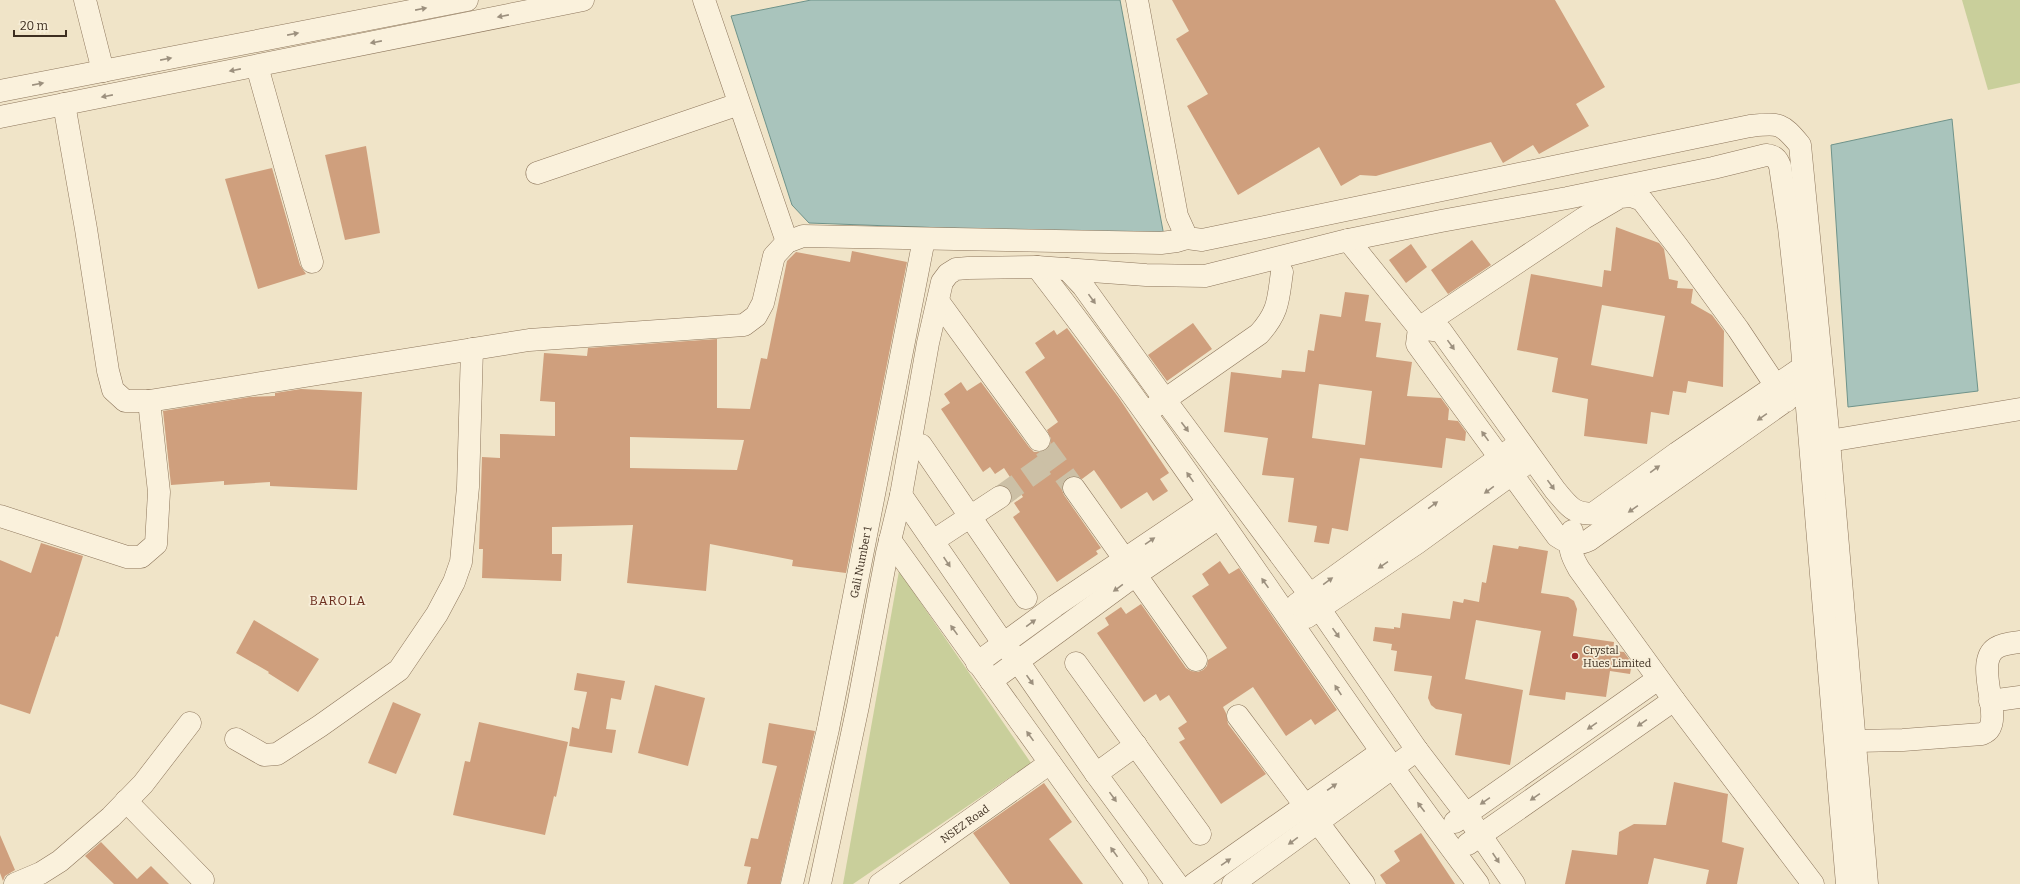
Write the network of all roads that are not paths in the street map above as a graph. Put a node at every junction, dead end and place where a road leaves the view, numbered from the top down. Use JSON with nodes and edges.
{"nodes":[{"id":1,"x":85,"y":0,"type":"edge"},
{"id":2,"x":467,"y":0,"type":"edge"},
{"id":3,"x":583,"y":0,"type":"edge"},
{"id":4,"x":704,"y":0,"type":"edge"},
{"id":5,"x":1137,"y":0,"type":"edge"},
{"id":6,"x":530,"y":5,"type":"edge"},
{"id":7,"x":257,"y":66,"type":"junction"},
{"id":8,"x":103,"y":71,"type":"junction"},
{"id":9,"x":0,"y":92,"type":"edge"},
{"id":10,"x":64,"y":104,"type":"junction"},
{"id":11,"x":740,"y":104,"type":"junction"},
{"id":12,"x":0,"y":117,"type":"edge"},
{"id":13,"x":537,"y":173,"type":"dead end"},
{"id":14,"x":1187,"y":238,"type":"junction"},
{"id":15,"x":924,"y":239,"type":"junction"},
{"id":16,"x":1348,"y":240,"type":"junction"},
{"id":17,"x":787,"y":242,"type":"junction"},
{"id":18,"x":312,"y":262,"type":"dead end"},
{"id":19,"x":1037,"y":267,"type":"junction"},
{"id":20,"x":1067,"y":269,"type":"junction"},
{"id":21,"x":1282,"y":272,"type":"dead end"},
{"id":22,"x":938,"y":301,"type":"junction"},
{"id":23,"x":1113,"y":328,"type":"junction"},
{"id":24,"x":1420,"y":328,"type":"junction"},
{"id":25,"x":1094,"y":343,"type":"junction"},
{"id":26,"x":472,"y":349,"type":"junction"},
{"id":27,"x":1804,"y":377,"type":"junction"},
{"id":28,"x":1781,"y":394,"type":"junction"},
{"id":29,"x":1165,"y":400,"type":"junction"},
{"id":30,"x":148,"y":401,"type":"junction"},
{"id":31,"x":2020,"y":409,"type":"edge"},
{"id":32,"x":1145,"y":414,"type":"junction"},
{"id":33,"x":1039,"y":440,"type":"tunnel mouth"},
{"id":34,"x":1829,"y":441,"type":"junction"},
{"id":35,"x":921,"y":445,"type":"dead end"},
{"id":36,"x":1526,"y":451,"type":"junction"},
{"id":37,"x":1682,"y":462,"type":"junction"},
{"id":38,"x":1506,"y":466,"type":"junction"},
{"id":39,"x":1074,"y":488,"type":"tunnel mouth"},
{"id":40,"x":901,"y":496,"type":"junction"},
{"id":41,"x":1000,"y":497,"type":"tunnel mouth"},
{"id":42,"x":1214,"y":510,"type":"junction"},
{"id":43,"x":1576,"y":512,"type":"junction"},
{"id":44,"x":0,"y":516,"type":"edge"},
{"id":45,"x":969,"y":518,"type":"junction"},
{"id":46,"x":1257,"y":525,"type":"junction"},
{"id":47,"x":1234,"y":539,"type":"junction"},
{"id":48,"x":890,"y":540,"type":"junction"},
{"id":49,"x":933,"y":541,"type":"junction"},
{"id":50,"x":1569,"y":544,"type":"junction"},
{"id":51,"x":1131,"y":566,"type":"junction"},
{"id":52,"x":1026,"y":598,"type":"dead end"},
{"id":53,"x":1314,"y":602,"type":"junction"},
{"id":54,"x":1290,"y":619,"type":"junction"},
{"id":55,"x":2020,"y":642,"type":"edge"},
{"id":56,"x":1003,"y":644,"type":"junction"},
{"id":57,"x":1017,"y":660,"type":"junction"},
{"id":58,"x":1196,"y":660,"type":"dead end"},
{"id":59,"x":977,"y":663,"type":"junction"},
{"id":60,"x":1076,"y":663,"type":"dead end"},
{"id":61,"x":1658,"y":679,"type":"junction"},
{"id":62,"x":991,"y":681,"type":"junction"},
{"id":63,"x":1377,"y":692,"type":"junction"},
{"id":64,"x":2020,"y":697,"type":"edge"},
{"id":65,"x":1674,"y":700,"type":"junction"},
{"id":66,"x":1990,"y":701,"type":"junction"},
{"id":67,"x":1352,"y":709,"type":"junction"},
{"id":68,"x":1238,"y":716,"type":"dead end"},
{"id":69,"x":190,"y":723,"type":"dead end"},
{"id":70,"x":236,"y":739,"type":"dead end"},
{"id":71,"x":1856,"y":742,"type":"junction"},
{"id":72,"x":1136,"y":745,"type":"junction"},
{"id":73,"x":1417,"y":750,"type":"junction"},
{"id":74,"x":1386,"y":760,"type":"junction"},
{"id":75,"x":1050,"y":763,"type":"junction"},
{"id":76,"x":1096,"y":774,"type":"junction"},
{"id":77,"x":126,"y":801,"type":"junction"},
{"id":78,"x":1306,"y":805,"type":"junction"},
{"id":79,"x":1466,"y":814,"type":"junction"},
{"id":80,"x":1318,"y":823,"type":"junction"},
{"id":81,"x":1440,"y":833,"type":"junction"},
{"id":82,"x":1200,"y":834,"type":"dead end"},
{"id":83,"x":1481,"y":836,"type":"junction"},
{"id":84,"x":1455,"y":853,"type":"junction"},
{"id":85,"x":202,"y":880,"type":"dead end"},
{"id":86,"x":20,"y":883,"type":"edge"},
{"id":87,"x":792,"y":884,"type":"edge"},
{"id":88,"x":820,"y":884,"type":"edge"},
{"id":89,"x":880,"y":884,"type":"edge"},
{"id":90,"x":1137,"y":884,"type":"edge"},
{"id":91,"x":1177,"y":884,"type":"edge"},
{"id":92,"x":1194,"y":884,"type":"edge"},
{"id":93,"x":1234,"y":884,"type":"edge"},
{"id":94,"x":1364,"y":884,"type":"edge"},
{"id":95,"x":1478,"y":884,"type":"edge"},
{"id":96,"x":1514,"y":884,"type":"edge"},
{"id":97,"x":1813,"y":884,"type":"edge"},
{"id":98,"x":1847,"y":884,"type":"edge"},
{"id":99,"x":1868,"y":884,"type":"edge"}],
"edges":[{"from":1,"to":8,"type":"street"},
{"from":8,"to":2,"type":"street","one_way":true},
{"from":3,"to":6,"type":"street"},
{"from":4,"to":11,"type":"street"},
{"from":5,"to":14,"type":"street"},
{"from":6,"to":7,"type":"street","one_way":true},
{"from":7,"to":10,"type":"street","one_way":true},
{"from":7,"to":18,"type":"street"},
{"from":9,"to":8,"type":"street","one_way":true},
{"from":10,"to":12,"type":"street"},
{"from":10,"to":30,"type":"street"},
{"from":11,"to":13,"type":"street"},
{"from":11,"to":17,"type":"street"},
{"from":14,"to":15,"type":"street"},
{"from":14,"to":34,"type":"street"},
{"from":15,"to":17,"type":"street"},
{"from":15,"to":87,"type":"street","name":"Gali Number 1"},
{"from":16,"to":20,"type":"street"},
{"from":16,"to":24,"type":"street"},
{"from":16,"to":27,"type":"street"},
{"from":17,"to":26,"type":"street"},
{"from":19,"to":20,"type":"street"},
{"from":19,"to":22,"type":"street"},
{"from":19,"to":25,"type":"street"},
{"from":20,"to":23,"type":"street","one_way":true},
{"from":21,"to":29,"type":"street"},
{"from":22,"to":33,"type":"street"},
{"from":22,"to":40,"type":"street"},
{"from":23,"to":25,"type":"street"},
{"from":23,"to":29,"type":"street"},
{"from":24,"to":28,"type":"street"},
{"from":24,"to":36,"type":"street","one_way":true},
{"from":38,"to":24,"type":"street","one_way":true},
{"from":25,"to":32,"type":"street"},
{"from":26,"to":30,"type":"street"},
{"from":26,"to":70,"type":"street"},
{"from":27,"to":28,"type":"street"},
{"from":27,"to":98,"type":"street"},
{"from":28,"to":37,"type":"street"},
{"from":29,"to":32,"type":"street"},
{"from":29,"to":46,"type":"street","one_way":true},
{"from":30,"to":44,"type":"street"},
{"from":31,"to":34,"type":"street"},
{"from":42,"to":32,"type":"street","one_way":true},
{"from":34,"to":71,"type":"street"},
{"from":35,"to":45,"type":"street"},
{"from":36,"to":38,"type":"street"},
{"from":36,"to":43,"type":"street","one_way":true},
{"from":43,"to":37,"type":"street","one_way":true},
{"from":37,"to":50,"type":"street","one_way":true},
{"from":38,"to":50,"type":"street"},
{"from":38,"to":53,"type":"street"},
{"from":39,"to":51,"type":"street"},
{"from":40,"to":48,"type":"street"},
{"from":40,"to":49,"type":"street"},
{"from":41,"to":45,"type":"street"},
{"from":42,"to":47,"type":"street"},
{"from":42,"to":51,"type":"street"},
{"from":43,"to":50,"type":"street"},
{"from":45,"to":49,"type":"street"},
{"from":45,"to":52,"type":"street"},
{"from":46,"to":47,"type":"street"},
{"from":46,"to":53,"type":"street"},
{"from":54,"to":47,"type":"street","one_way":true},
{"from":59,"to":48,"type":"street","one_way":true},
{"from":48,"to":88,"type":"street"},
{"from":49,"to":56,"type":"street","one_way":true},
{"from":50,"to":61,"type":"street"},
{"from":56,"to":51,"type":"street","one_way":true},
{"from":51,"to":57,"type":"street","one_way":true},
{"from":51,"to":58,"type":"street"},
{"from":53,"to":54,"type":"street"},
{"from":53,"to":63,"type":"street","one_way":true},
{"from":67,"to":54,"type":"street","one_way":true},
{"from":55,"to":66,"type":"street"},
{"from":56,"to":57,"type":"street"},
{"from":56,"to":59,"type":"street"},
{"from":57,"to":62,"type":"street"},
{"from":57,"to":76,"type":"street","one_way":true},
{"from":59,"to":62,"type":"street"},
{"from":60,"to":72,"type":"street"},
{"from":61,"to":65,"type":"street"},
{"from":61,"to":79,"type":"street","one_way":true},
{"from":75,"to":62,"type":"street","one_way":true},
{"from":63,"to":67,"type":"street"},
{"from":63,"to":73,"type":"street"},
{"from":64,"to":66,"type":"street"},
{"from":65,"to":83,"type":"street","one_way":true},
{"from":65,"to":97,"type":"street"},
{"from":66,"to":71,"type":"street"},
{"from":67,"to":74,"type":"street"},
{"from":68,"to":78,"type":"street"},
{"from":69,"to":77,"type":"street"},
{"from":71,"to":99,"type":"street"},
{"from":72,"to":76,"type":"street"},
{"from":72,"to":82,"type":"street"},
{"from":73,"to":74,"type":"street"},
{"from":73,"to":79,"type":"street"},
{"from":78,"to":74,"type":"street","one_way":true},
{"from":74,"to":80,"type":"street"},
{"from":81,"to":74,"type":"street","one_way":true},
{"from":75,"to":89,"type":"street","name":"NSEZ Road"},
{"from":90,"to":75,"type":"street","one_way":true},
{"from":76,"to":91,"type":"street","one_way":true},
{"from":77,"to":85,"type":"street"},
{"from":77,"to":86,"type":"street"},
{"from":78,"to":80,"type":"street"},
{"from":92,"to":78,"type":"street","one_way":true},
{"from":79,"to":81,"type":"street"},
{"from":79,"to":83,"type":"street"},
{"from":80,"to":93,"type":"street","one_way":true},
{"from":80,"to":94,"type":"street"},
{"from":81,"to":84,"type":"street"},
{"from":83,"to":84,"type":"street"},
{"from":83,"to":96,"type":"street","one_way":true},
{"from":84,"to":95,"type":"street"}]}
